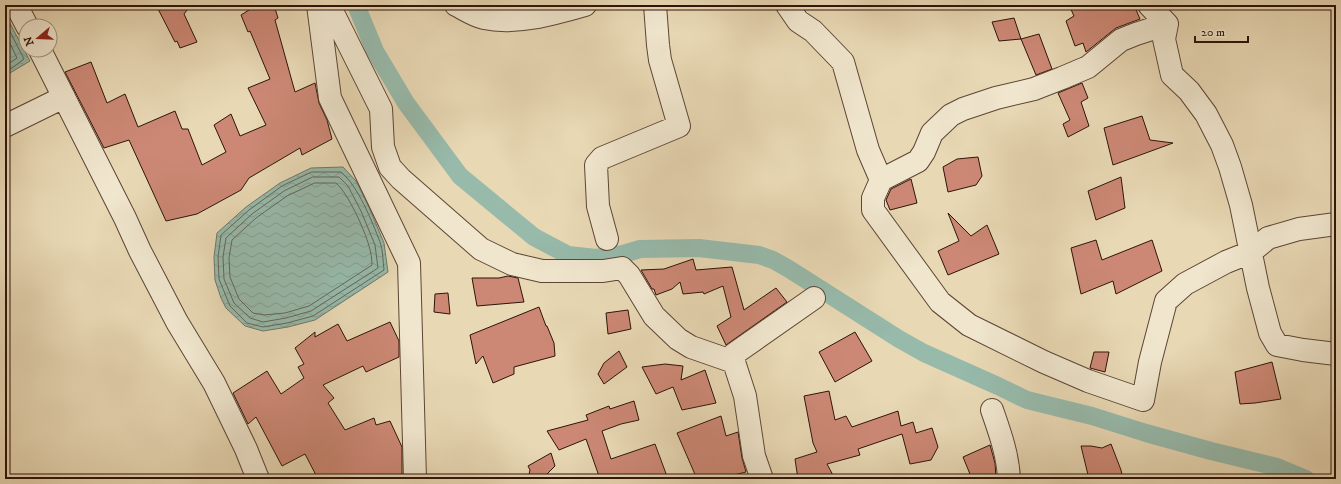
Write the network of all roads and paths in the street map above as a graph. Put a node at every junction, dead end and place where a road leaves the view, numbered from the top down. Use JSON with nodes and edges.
{"nodes":[{"id":1,"x":16,"y":5,"type":"edge"},
{"id":2,"x":318,"y":5,"type":"edge"},
{"id":3,"x":324,"y":5,"type":"edge"},
{"id":4,"x":456,"y":5,"type":"edge"},
{"id":5,"x":585,"y":5,"type":"edge"},
{"id":6,"x":655,"y":5,"type":"edge"},
{"id":7,"x":787,"y":5,"type":"edge"},
{"id":8,"x":1149,"y":5,"type":"edge"},
{"id":9,"x":23,"y":18,"type":"edge"},
{"id":10,"x":1167,"y":24,"type":"junction"},
{"id":11,"x":44,"y":58,"type":"edge"},
{"id":12,"x":64,"y":97,"type":"junction"},
{"id":13,"x":5,"y":126,"type":"edge"},
{"id":14,"x":882,"y":180,"type":"junction"},
{"id":15,"x":1336,"y":224,"type":"edge"},
{"id":16,"x":607,"y":239,"type":"dead end"},
{"id":17,"x":1251,"y":252,"type":"junction"},
{"id":18,"x":814,"y":298,"type":"dead end"},
{"id":19,"x":1336,"y":354,"type":"edge"},
{"id":20,"x":734,"y":362,"type":"junction"},
{"id":21,"x":992,"y":410,"type":"dead end"},
{"id":22,"x":258,"y":479,"type":"edge"},
{"id":23,"x":415,"y":479,"type":"edge"},
{"id":24,"x":762,"y":479,"type":"edge"},
{"id":25,"x":1009,"y":479,"type":"edge"}],
"edges":[{"from":1,"to":9,"type":"street"},
{"from":2,"to":23,"type":"street"},
{"from":3,"to":20,"type":"street"},
{"from":4,"to":5,"type":"street"},
{"from":6,"to":16,"type":"street"},
{"from":7,"to":14,"type":"street"},
{"from":8,"to":10,"type":"street"},
{"from":10,"to":14,"type":"street"},
{"from":10,"to":17,"type":"street"},
{"from":11,"to":12,"type":"street"},
{"from":12,"to":13,"type":"street"},
{"from":12,"to":22,"type":"street"},
{"from":14,"to":17,"type":"street"},
{"from":15,"to":17,"type":"street"},
{"from":17,"to":19,"type":"street"},
{"from":18,"to":20,"type":"street"},
{"from":20,"to":24,"type":"street"},
{"from":21,"to":25,"type":"street"}]}
